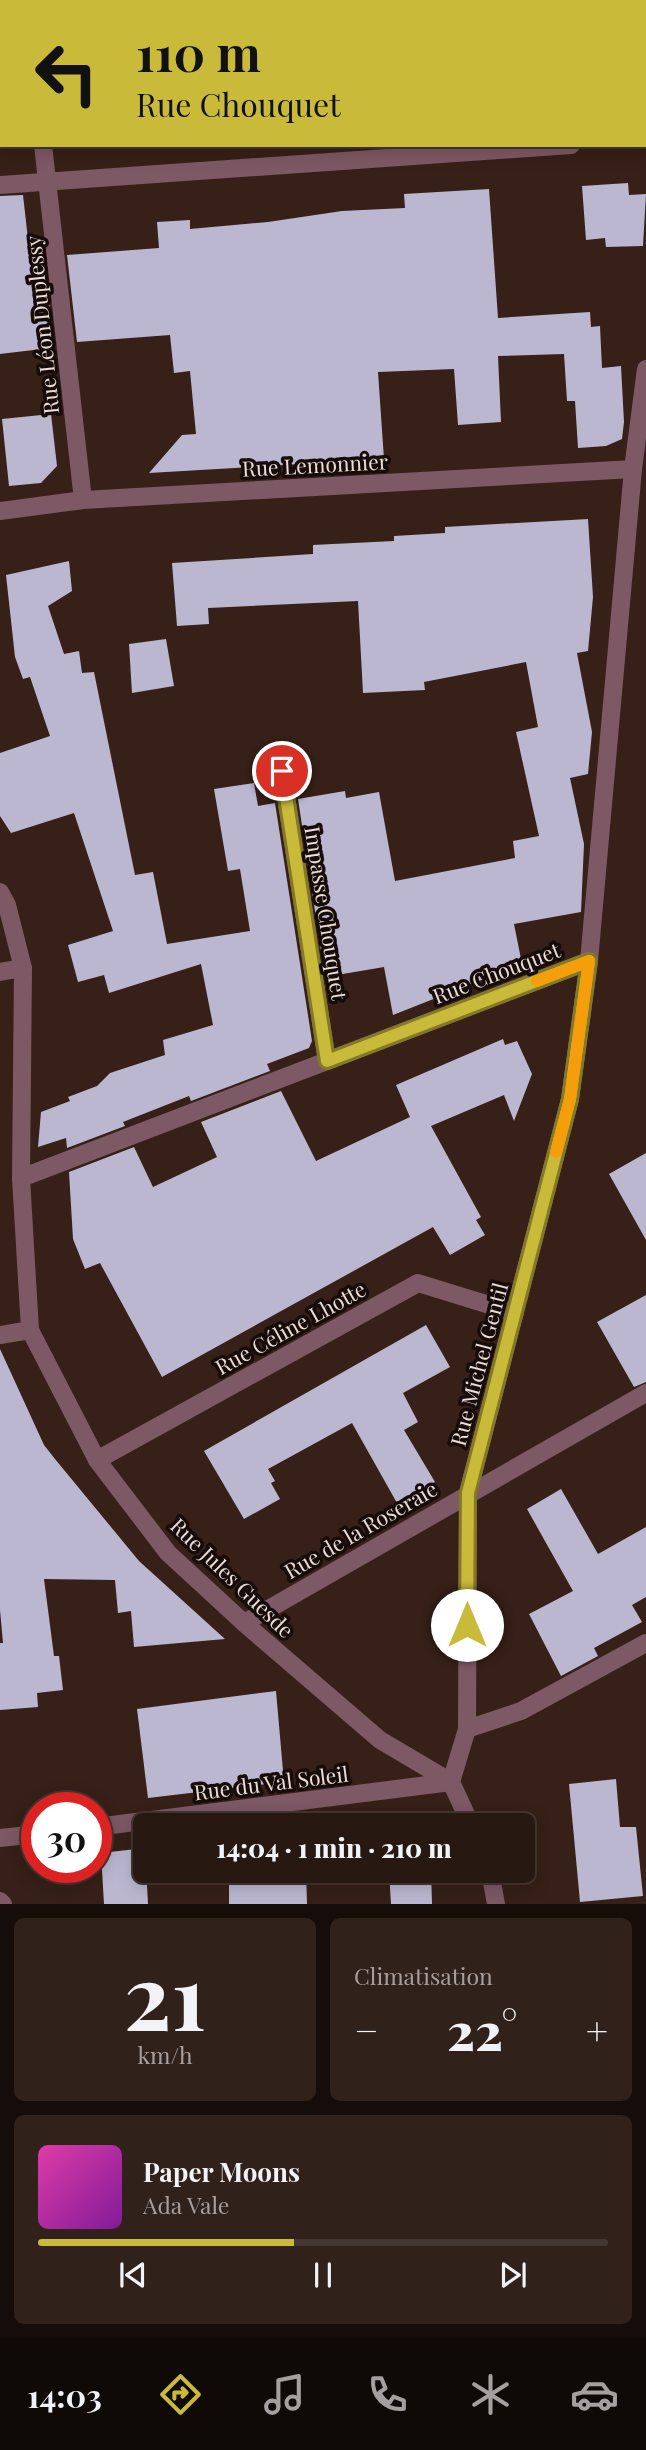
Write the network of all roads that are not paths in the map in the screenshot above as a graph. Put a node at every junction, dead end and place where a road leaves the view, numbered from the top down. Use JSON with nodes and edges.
{"nodes":[{"id":1,"x":43,"y":147,"type":"edge"},
{"id":2,"x":518,"y":147,"type":"edge"},
{"id":3,"x":438,"y":150,"type":"edge"},
{"id":4,"x":48,"y":180,"type":"junction"},
{"id":5,"x":0,"y":185,"type":"edge"},
{"id":6,"x":646,"y":369,"type":"edge"},
{"id":7,"x":633,"y":468,"type":"junction"},
{"id":8,"x":83,"y":500,"type":"junction"},
{"id":9,"x":0,"y":511,"type":"edge"},
{"id":10,"x":282,"y":771,"type":"dead end"},
{"id":11,"x":0,"y":892,"type":"edge"},
{"id":12,"x":589,"y":961,"type":"junction"},
{"id":13,"x":23,"y":968,"type":"junction"},
{"id":14,"x":0,"y":972,"type":"edge"},
{"id":15,"x":327,"y":1061,"type":"junction"},
{"id":16,"x":21,"y":1178,"type":"junction"},
{"id":17,"x":514,"y":1312,"type":"junction"},
{"id":18,"x":30,"y":1330,"type":"junction"},
{"id":19,"x":0,"y":1335,"type":"edge"},
{"id":20,"x":646,"y":1393,"type":"edge"},
{"id":21,"x":97,"y":1460,"type":"junction"},
{"id":22,"x":468,"y":1493,"type":"junction"},
{"id":23,"x":244,"y":1623,"type":"junction"},
{"id":24,"x":646,"y":1643,"type":"edge"},
{"id":25,"x":467,"y":1729,"type":"junction"},
{"id":26,"x":451,"y":1782,"type":"junction"},
{"id":27,"x":465,"y":1813,"type":"edge"},
{"id":28,"x":112,"y":1825,"type":"edge"},
{"id":29,"x":21,"y":1836,"type":"edge"},
{"id":30,"x":0,"y":1838,"type":"edge"},
{"id":31,"x":492,"y":1883,"type":"edge"},
{"id":32,"x":496,"y":1904,"type":"edge"}],
"edges":[{"from":1,"to":4,"type":"street","name":"Rue Léon Duplessy"},
{"from":2,"to":3,"type":"street"},
{"from":3,"to":4,"type":"street"},
{"from":4,"to":5,"type":"street"},
{"from":4,"to":8,"type":"street","name":"Rue Léon Duplessy"},
{"from":6,"to":7,"type":"street","name":"Rue Chouquet"},
{"from":7,"to":8,"type":"street","name":"Rue Lemonnier"},
{"from":7,"to":12,"type":"street","name":"Rue Chouquet"},
{"from":8,"to":9,"type":"street","name":"Rue Lemonnier"},
{"from":10,"to":15,"type":"street","name":"Impasse Chouquet"},
{"from":11,"to":13,"type":"street","name":"Rue Jules Guesde"},
{"from":12,"to":15,"type":"street","name":"Rue Chouquet"},
{"from":12,"to":17,"type":"street","name":"Rue Michel Gentil"},
{"from":13,"to":14,"type":"street"},
{"from":13,"to":16,"type":"street","name":"Rue Jules Guesde"},
{"from":15,"to":16,"type":"street","name":"Rue Chouquet"},
{"from":16,"to":18,"type":"street","name":"Rue Jules Guesde"},
{"from":17,"to":21,"type":"street","name":"Rue Céline Lhotte"},
{"from":17,"to":22,"type":"street","name":"Rue Michel Gentil"},
{"from":18,"to":19,"type":"street"},
{"from":18,"to":21,"type":"street","name":"Rue Jules Guesde"},
{"from":20,"to":22,"type":"street","name":"Rue de la Roseraie"},
{"from":21,"to":23,"type":"street","name":"Rue Jules Guesde"},
{"from":22,"to":23,"type":"street","name":"Rue de la Roseraie"},
{"from":22,"to":25,"type":"street","name":"Rue Michel Gentil"},
{"from":23,"to":26,"type":"street","name":"Rue Jules Guesde"},
{"from":24,"to":25,"type":"street"},
{"from":25,"to":26,"type":"street","name":"Rue Michel Gentil"},
{"from":26,"to":27,"type":"street"},
{"from":26,"to":28,"type":"street","name":"Rue du Val Soleil"},
{"from":29,"to":30,"type":"street"},
{"from":31,"to":32,"type":"street"}]}
